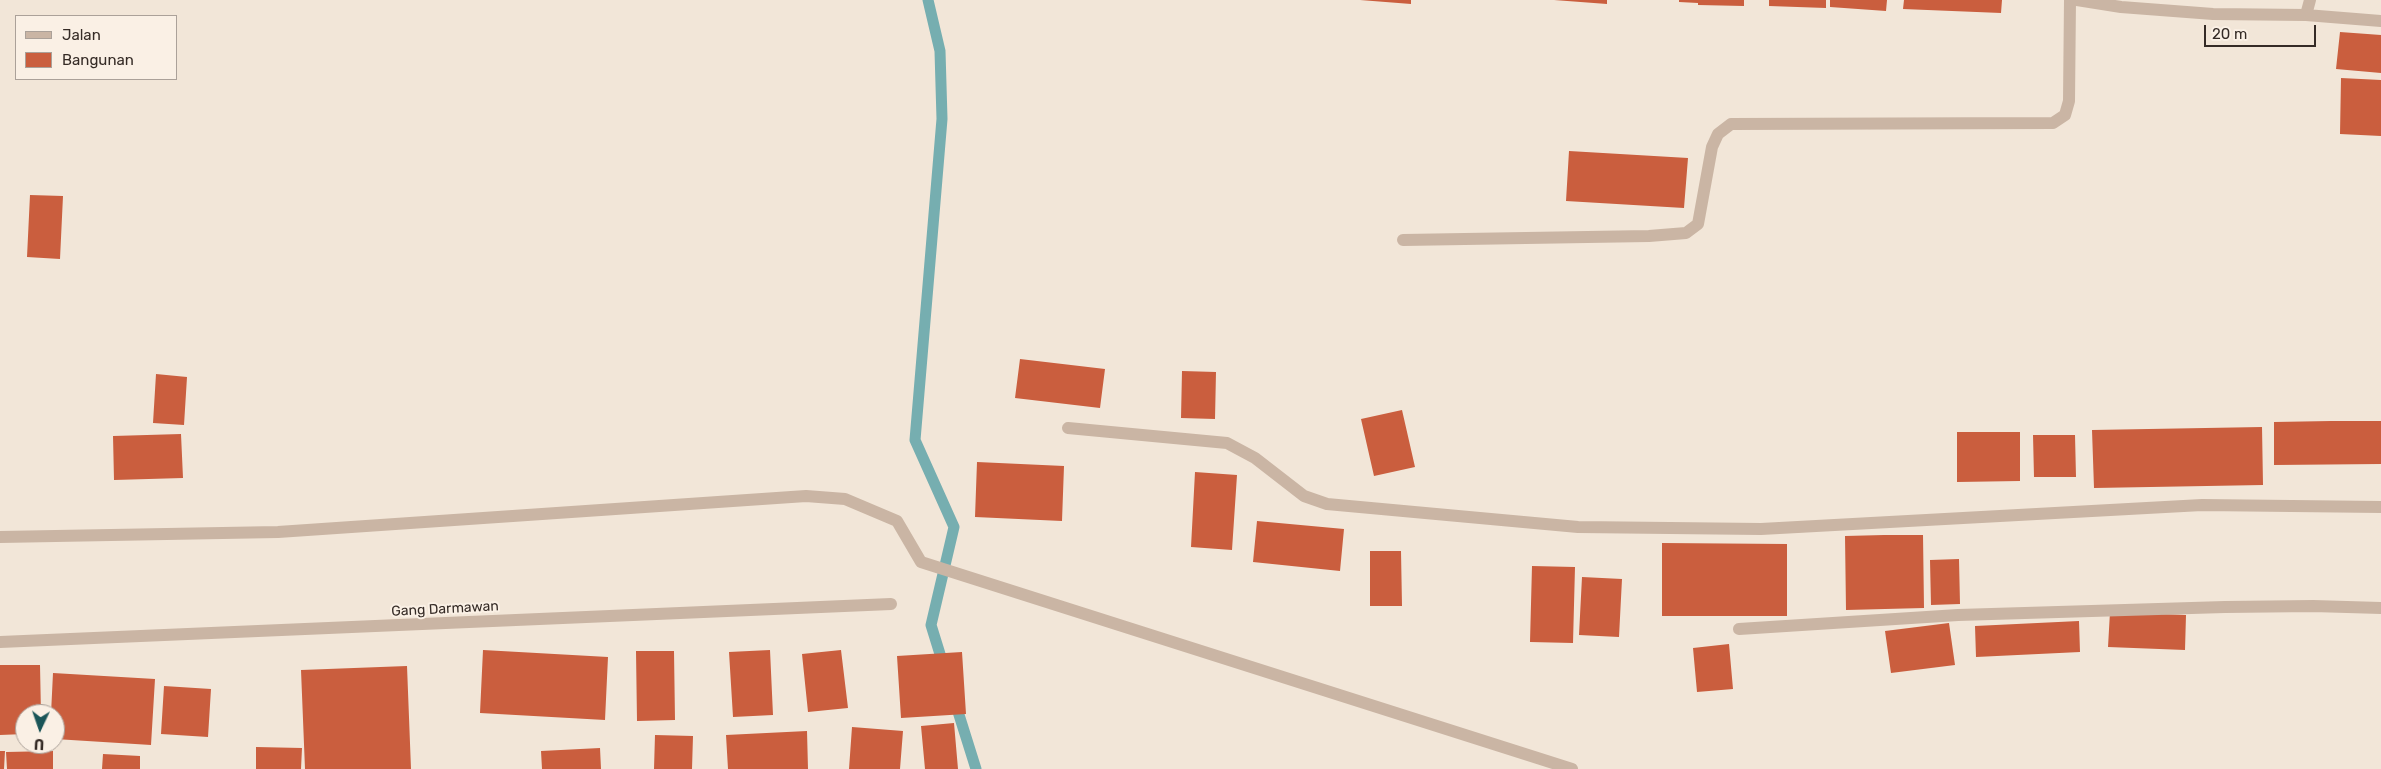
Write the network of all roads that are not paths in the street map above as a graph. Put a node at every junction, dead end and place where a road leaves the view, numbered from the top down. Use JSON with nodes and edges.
{"nodes":[{"id":1,"x":2070,"y":0,"type":"edge"},
{"id":2,"x":2077,"y":0,"type":"edge"},
{"id":3,"x":2310,"y":0,"type":"edge"},
{"id":4,"x":2306,"y":15,"type":"junction"},
{"id":5,"x":2381,"y":21,"type":"edge"},
{"id":6,"x":1403,"y":240,"type":"dead end"},
{"id":7,"x":1068,"y":428,"type":"dead end"},
{"id":8,"x":2381,"y":507,"type":"edge"},
{"id":9,"x":0,"y":537,"type":"edge"},
{"id":10,"x":892,"y":604,"type":"dead end"},
{"id":11,"x":2381,"y":608,"type":"edge"},
{"id":12,"x":1739,"y":629,"type":"dead end"},
{"id":13,"x":0,"y":642,"type":"edge"},
{"id":14,"x":1572,"y":769,"type":"edge"}],
"edges":[{"from":1,"to":6,"type":"street"},
{"from":2,"to":4,"type":"street"},
{"from":3,"to":4,"type":"street"},
{"from":4,"to":5,"type":"street"},
{"from":7,"to":8,"type":"street"},
{"from":9,"to":14,"type":"street"},
{"from":10,"to":13,"type":"street","name":"Gang Darmawan"},
{"from":11,"to":12,"type":"street"}]}
